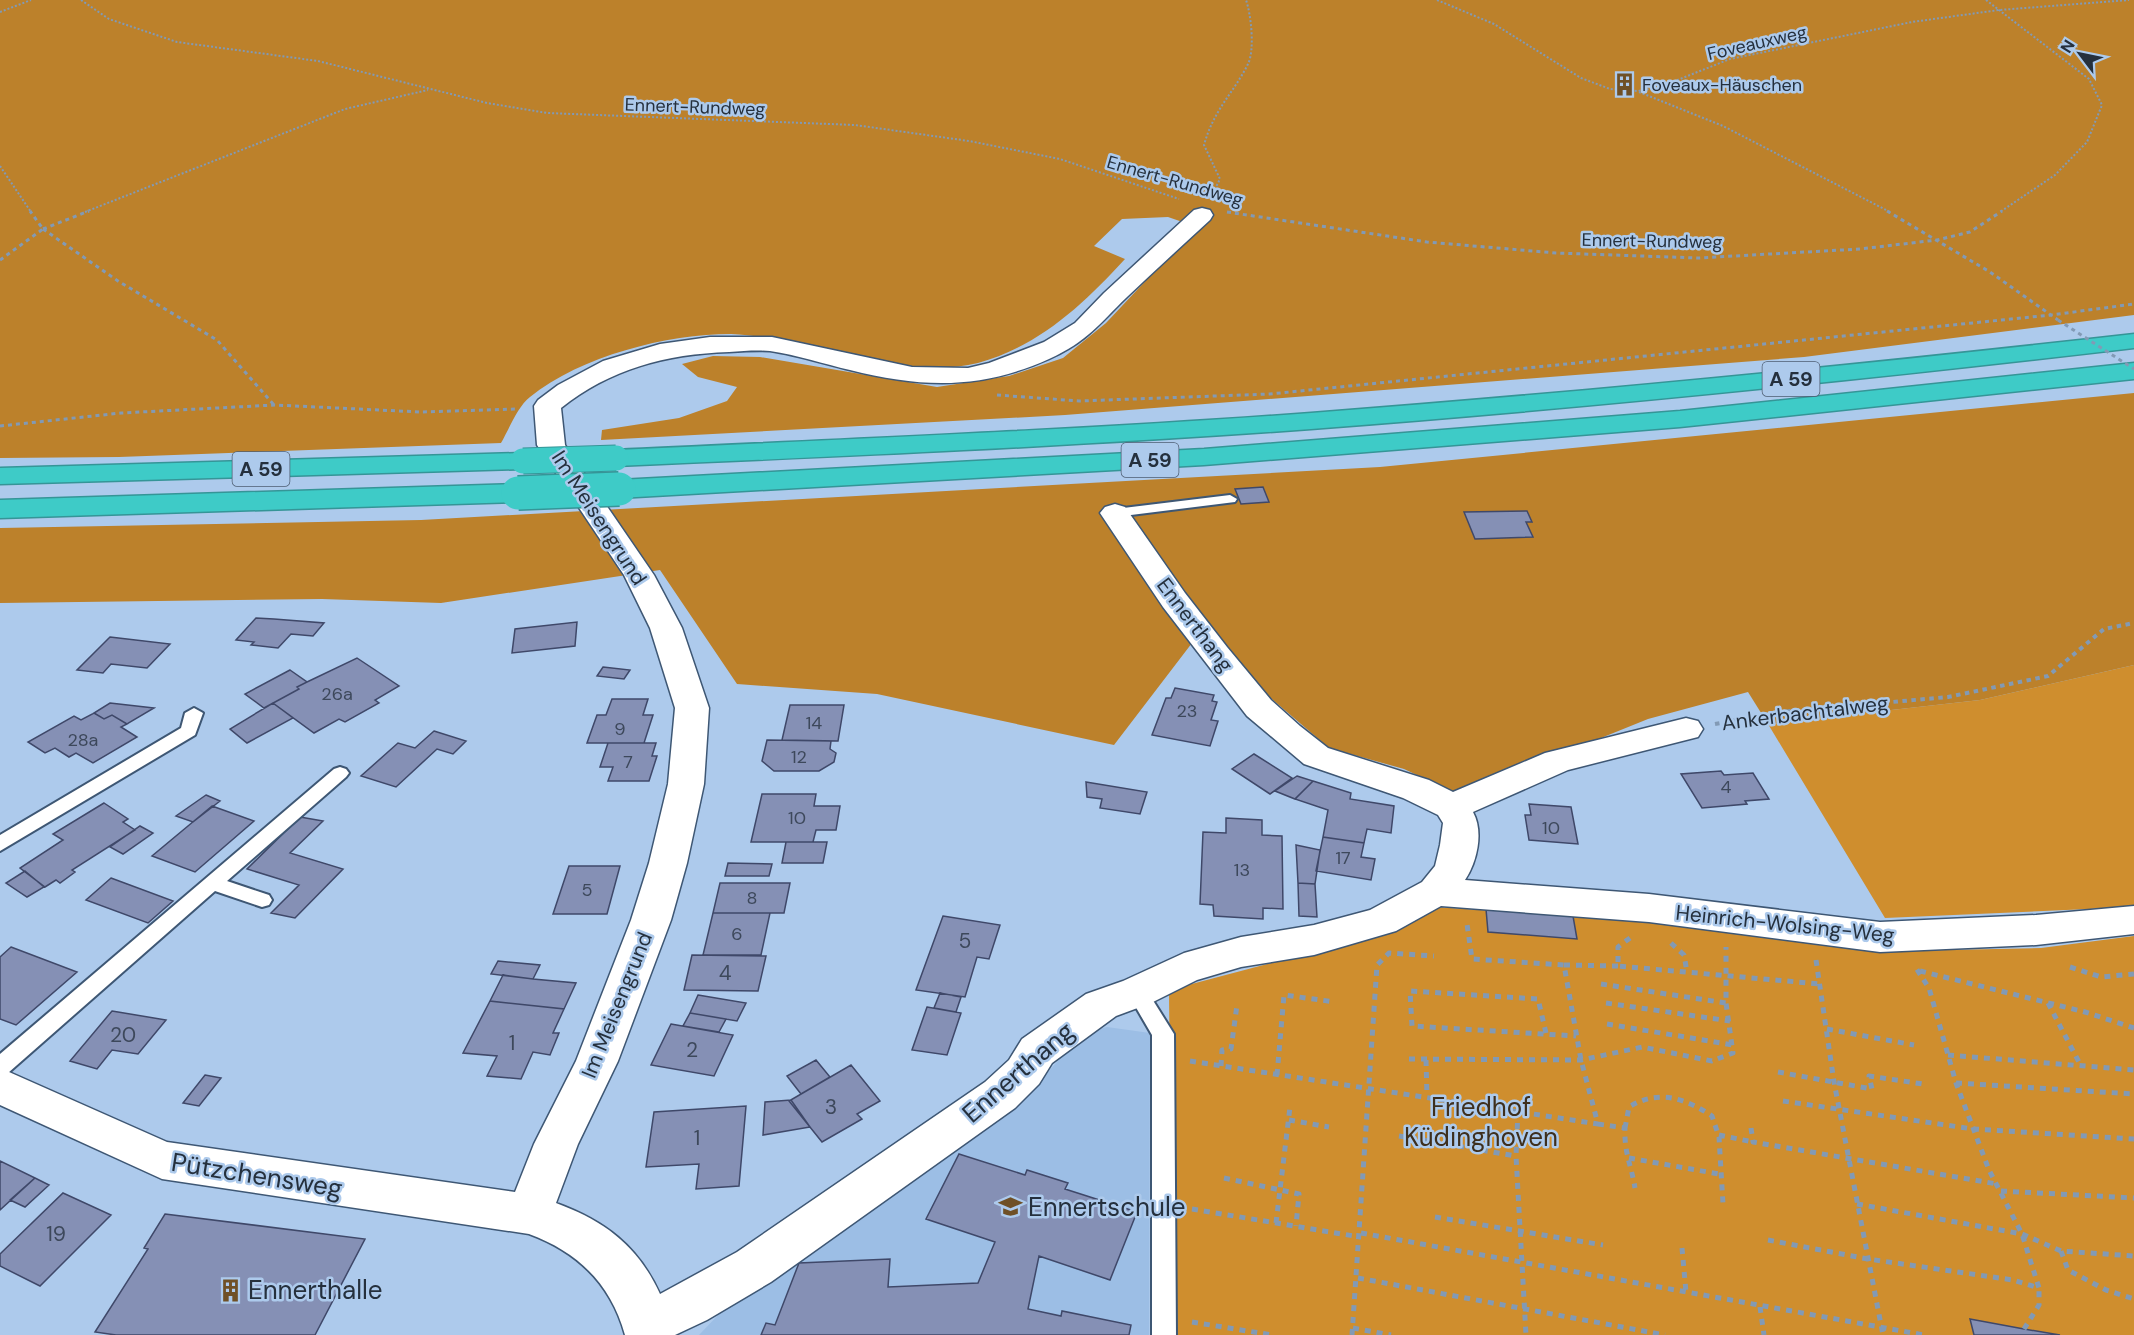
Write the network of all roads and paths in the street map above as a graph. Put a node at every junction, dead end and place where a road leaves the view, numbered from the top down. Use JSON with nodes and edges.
{"nodes":[{"id":1,"x":30,"y":0,"type":"edge"},
{"id":2,"x":81,"y":0,"type":"edge"},
{"id":3,"x":1246,"y":0,"type":"edge"},
{"id":4,"x":1437,"y":0,"type":"edge"},
{"id":5,"x":1986,"y":0,"type":"edge"},
{"id":6,"x":2129,"y":0,"type":"edge"},
{"id":7,"x":1999,"y":10,"type":"junction"},
{"id":8,"x":0,"y":12,"type":"edge"},
{"id":9,"x":430,"y":89,"type":"junction"},
{"id":10,"x":1638,"y":91,"type":"junction"},
{"id":11,"x":0,"y":166,"type":"edge"},
{"id":12,"x":1204,"y":211,"type":"junction"},
{"id":13,"x":43,"y":228,"type":"junction"},
{"id":14,"x":1937,"y":240,"type":"junction"},
{"id":15,"x":0,"y":260,"type":"edge"},
{"id":16,"x":2134,"y":304,"type":"edge"},
{"id":17,"x":2051,"y":315,"type":"junction"},
{"id":18,"x":2134,"y":340,"type":"edge"},
{"id":19,"x":2134,"y":370,"type":"edge"},
{"id":20,"x":945,"y":378,"type":"junction"},
{"id":21,"x":275,"y":405,"type":"junction"},
{"id":22,"x":546,"y":406,"type":"junction"},
{"id":23,"x":0,"y":426,"type":"edge"},
{"id":24,"x":0,"y":476,"type":"edge"},
{"id":25,"x":1230,"y":499,"type":"dead end"},
{"id":26,"x":0,"y":509,"type":"edge"},
{"id":27,"x":1115,"y":513,"type":"joint"},
{"id":28,"x":2134,"y":623,"type":"edge"},
{"id":29,"x":194,"y":713,"type":"dead end"},
{"id":30,"x":1686,"y":729,"type":"joint"},
{"id":31,"x":340,"y":773,"type":"dead end"},
{"id":32,"x":1460,"y":803,"type":"junction"},
{"id":33,"x":0,"y":844,"type":"edge"},
{"id":34,"x":212,"y":883,"type":"junction"},
{"id":35,"x":1436,"y":892,"type":"junction"},
{"id":36,"x":262,"y":900,"type":"dead end"},
{"id":37,"x":1466,"y":918,"type":"dead end"},
{"id":38,"x":2134,"y":920,"type":"edge"},
{"id":39,"x":1634,"y":936,"type":"dead end"},
{"id":40,"x":1665,"y":940,"type":"dead end"},
{"id":41,"x":1726,"y":948,"type":"dead end"},
{"id":42,"x":1434,"y":956,"type":"dead end"},
{"id":43,"x":1816,"y":956,"type":"dead end"},
{"id":44,"x":1912,"y":964,"type":"dead end"},
{"id":45,"x":1563,"y":965,"type":"junction"},
{"id":46,"x":1618,"y":966,"type":"junction"},
{"id":47,"x":2070,"y":967,"type":"dead end"},
{"id":48,"x":1920,"y":971,"type":"junction"},
{"id":49,"x":1687,"y":972,"type":"junction"},
{"id":50,"x":1725,"y":974,"type":"junction"},
{"id":51,"x":2134,"y":974,"type":"edge"},
{"id":52,"x":1601,"y":984,"type":"dead end"},
{"id":53,"x":1820,"y":984,"type":"junction"},
{"id":54,"x":1137,"y":992,"type":"junction"},
{"id":55,"x":1335,"y":1002,"type":"dead end"},
{"id":56,"x":1606,"y":1003,"type":"dead end"},
{"id":57,"x":1726,"y":1003,"type":"junction"},
{"id":58,"x":2048,"y":1003,"type":"junction"},
{"id":59,"x":1237,"y":1005,"type":"dead end"},
{"id":60,"x":1730,"y":1021,"type":"junction"},
{"id":61,"x":1607,"y":1023,"type":"dead end"},
{"id":62,"x":2134,"y":1028,"type":"edge"},
{"id":63,"x":1827,"y":1029,"type":"junction"},
{"id":64,"x":1546,"y":1033,"type":"junction"},
{"id":65,"x":1576,"y":1036,"type":"junction"},
{"id":66,"x":1734,"y":1045,"type":"junction"},
{"id":67,"x":1914,"y":1046,"type":"dead end"},
{"id":68,"x":1948,"y":1055,"type":"junction"},
{"id":69,"x":1409,"y":1059,"type":"dead end"},
{"id":70,"x":1185,"y":1060,"type":"dead end"},
{"id":71,"x":1426,"y":1060,"type":"junction"},
{"id":72,"x":1581,"y":1060,"type":"junction"},
{"id":73,"x":1221,"y":1066,"type":"junction"},
{"id":74,"x":2081,"y":1066,"type":"junction"},
{"id":75,"x":0,"y":1067,"type":"edge"},
{"id":76,"x":2134,"y":1070,"type":"edge"},
{"id":77,"x":1778,"y":1072,"type":"dead end"},
{"id":78,"x":1277,"y":1075,"type":"junction"},
{"id":79,"x":1834,"y":1082,"type":"junction"},
{"id":80,"x":1956,"y":1083,"type":"junction"},
{"id":81,"x":1923,"y":1084,"type":"dead end"},
{"id":82,"x":0,"y":1085,"type":"edge"},
{"id":83,"x":1367,"y":1088,"type":"junction"},
{"id":84,"x":2134,"y":1094,"type":"edge"},
{"id":85,"x":1427,"y":1095,"type":"junction"},
{"id":86,"x":1783,"y":1101,"type":"dead end"},
{"id":87,"x":1290,"y":1107,"type":"dead end"},
{"id":88,"x":1839,"y":1110,"type":"junction"},
{"id":89,"x":1518,"y":1111,"type":"junction"},
{"id":90,"x":1288,"y":1120,"type":"junction"},
{"id":91,"x":1598,"y":1124,"type":"junction"},
{"id":92,"x":1329,"y":1127,"type":"dead end"},
{"id":93,"x":1625,"y":1128,"type":"junction"},
{"id":94,"x":1751,"y":1128,"type":"dead end"},
{"id":95,"x":1973,"y":1129,"type":"junction"},
{"id":96,"x":1399,"y":1136,"type":"dead end"},
{"id":97,"x":1719,"y":1136,"type":"junction"},
{"id":98,"x":2134,"y":1139,"type":"edge"},
{"id":99,"x":1753,"y":1142,"type":"junction"},
{"id":100,"x":1516,"y":1156,"type":"junction"},
{"id":101,"x":1848,"y":1157,"type":"junction"},
{"id":102,"x":1629,"y":1158,"type":"junction"},
{"id":103,"x":1719,"y":1174,"type":"junction"},
{"id":104,"x":1224,"y":1178,"type":"dead end"},
{"id":105,"x":1997,"y":1184,"type":"junction"},
{"id":106,"x":1635,"y":1188,"type":"dead end"},
{"id":107,"x":1280,"y":1190,"type":"junction"},
{"id":108,"x":2000,"y":1191,"type":"junction"},
{"id":109,"x":2134,"y":1198,"type":"edge"},
{"id":110,"x":1723,"y":1204,"type":"dead end"},
{"id":111,"x":1857,"y":1204,"type":"junction"},
{"id":112,"x":1191,"y":1209,"type":"dead end"},
{"id":113,"x":529,"y":1214,"type":"junction"},
{"id":114,"x":1435,"y":1217,"type":"dead end"},
{"id":115,"x":1276,"y":1223,"type":"junction"},
{"id":116,"x":1296,"y":1226,"type":"junction"},
{"id":117,"x":1520,"y":1230,"type":"junction"},
{"id":118,"x":2022,"y":1234,"type":"junction"},
{"id":119,"x":1360,"y":1235,"type":"junction"},
{"id":120,"x":1768,"y":1240,"type":"dead end"},
{"id":121,"x":1603,"y":1245,"type":"dead end"},
{"id":122,"x":1682,"y":1248,"type":"dead end"},
{"id":123,"x":2061,"y":1251,"type":"junction"},
{"id":124,"x":2134,"y":1256,"type":"edge"},
{"id":125,"x":1868,"y":1259,"type":"junction"},
{"id":126,"x":1521,"y":1262,"type":"junction"},
{"id":127,"x":1358,"y":1278,"type":"junction"},
{"id":128,"x":2039,"y":1288,"type":"junction"},
{"id":129,"x":1686,"y":1292,"type":"junction"},
{"id":130,"x":2134,"y":1299,"type":"edge"},
{"id":131,"x":1760,"y":1307,"type":"junction"},
{"id":132,"x":1525,"y":1310,"type":"junction"},
{"id":133,"x":1192,"y":1315,"type":"dead end"},
{"id":134,"x":1881,"y":1327,"type":"junction"},
{"id":135,"x":649,"y":1329,"type":"edge"},
{"id":136,"x":2024,"y":1329,"type":"dead end"},
{"id":137,"x":1352,"y":1331,"type":"edge"},
{"id":138,"x":1164,"y":1335,"type":"edge"},
{"id":139,"x":1272,"y":1335,"type":"edge"},
{"id":140,"x":1391,"y":1335,"type":"edge"},
{"id":141,"x":1526,"y":1335,"type":"edge"},
{"id":142,"x":1665,"y":1335,"type":"edge"},
{"id":143,"x":1764,"y":1335,"type":"edge"},
{"id":144,"x":1883,"y":1335,"type":"edge"},
{"id":145,"x":1924,"y":1335,"type":"edge"}],
"edges":[{"from":1,"to":8,"type":"path"},
{"from":2,"to":9,"type":"path","name":"Ennert-Rundweg"},
{"from":3,"to":12,"type":"path"},
{"from":4,"to":10,"type":"path","name":"Foveauxweg"},
{"from":5,"to":7,"type":"path","name":"Ennert-Rundweg"},
{"from":6,"to":7,"type":"path","name":"Foveauxweg"},
{"from":7,"to":10,"type":"path","name":"Foveauxweg"},
{"from":7,"to":14,"type":"path","name":"Ennert-Rundweg"},
{"from":9,"to":12,"type":"path","name":"Ennert-Rundweg"},
{"from":9,"to":13,"type":"path"},
{"from":10,"to":14,"type":"path"},
{"from":11,"to":13,"type":"path"},
{"from":12,"to":14,"type":"path","name":"Ennert-Rundweg"},
{"from":12,"to":20,"type":"street"},
{"from":13,"to":15,"type":"path"},
{"from":13,"to":21,"type":"path"},
{"from":14,"to":17,"type":"path"},
{"from":16,"to":17,"type":"path"},
{"from":17,"to":19,"type":"path","bridge":true},
{"from":17,"to":20,"type":"path"},
{"from":18,"to":24,"type":"highway","number":"A 59","bridge":true},
{"from":19,"to":26,"type":"highway","number":"A 59","bridge":true},
{"from":20,"to":22,"type":"street"},
{"from":21,"to":22,"type":"path"},
{"from":21,"to":23,"type":"path"},
{"from":22,"to":113,"type":"street","name":"Im Meisengrund"},
{"from":25,"to":27,"type":"lane","name":"Ennerthang"},
{"from":27,"to":32,"type":"street","name":"Ennerthang"},
{"from":28,"to":30,"type":"path","name":"Ankerbachtalweg"},
{"from":29,"to":33,"type":"lane"},
{"from":30,"to":32,"type":"street"},
{"from":31,"to":34,"type":"lane"},
{"from":32,"to":35,"type":"street","name":"Ennerthang"},
{"from":34,"to":36,"type":"lane"},
{"from":34,"to":75,"type":"lane"},
{"from":35,"to":38,"type":"street","name":"Heinrich-Wolsing-Weg"},
{"from":35,"to":54,"type":"street","name":"Ennerthang"},
{"from":37,"to":45,"type":"path"},
{"from":39,"to":46,"type":"path"},
{"from":40,"to":49,"type":"path"},
{"from":41,"to":50,"type":"path"},
{"from":42,"to":83,"type":"path"},
{"from":43,"to":53,"type":"path"},
{"from":44,"to":48,"type":"path"},
{"from":45,"to":46,"type":"path"},
{"from":45,"to":65,"type":"path"},
{"from":46,"to":49,"type":"path"},
{"from":47,"to":51,"type":"path"},
{"from":48,"to":58,"type":"path"},
{"from":48,"to":68,"type":"path"},
{"from":49,"to":50,"type":"path"},
{"from":50,"to":53,"type":"path"},
{"from":50,"to":57,"type":"path"},
{"from":52,"to":57,"type":"path"},
{"from":53,"to":63,"type":"path"},
{"from":54,"to":135,"type":"street","name":"Ennerthang"},
{"from":54,"to":138,"type":"lane"},
{"from":55,"to":78,"type":"path"},
{"from":56,"to":60,"type":"path"},
{"from":57,"to":60,"type":"path"},
{"from":58,"to":62,"type":"path"},
{"from":58,"to":74,"type":"path"},
{"from":59,"to":73,"type":"path"},
{"from":60,"to":66,"type":"path"},
{"from":61,"to":66,"type":"path"},
{"from":63,"to":67,"type":"path"},
{"from":63,"to":79,"type":"path"},
{"from":64,"to":64,"type":"path"},
{"from":64,"to":65,"type":"path"},
{"from":65,"to":72,"type":"path"},
{"from":66,"to":72,"type":"path"},
{"from":68,"to":74,"type":"path"},
{"from":68,"to":80,"type":"path"},
{"from":69,"to":71,"type":"path"},
{"from":70,"to":73,"type":"path"},
{"from":71,"to":72,"type":"path"},
{"from":71,"to":85,"type":"path"},
{"from":72,"to":91,"type":"path"},
{"from":73,"to":78,"type":"path"},
{"from":74,"to":76,"type":"path"},
{"from":77,"to":79,"type":"path"},
{"from":78,"to":83,"type":"path"},
{"from":79,"to":81,"type":"path"},
{"from":79,"to":88,"type":"path"},
{"from":80,"to":84,"type":"path"},
{"from":80,"to":95,"type":"path"},
{"from":82,"to":113,"type":"street","name":"Pützchensweg"},
{"from":83,"to":85,"type":"path"},
{"from":83,"to":119,"type":"path"},
{"from":85,"to":89,"type":"path"},
{"from":86,"to":88,"type":"path"},
{"from":87,"to":90,"type":"path"},
{"from":88,"to":95,"type":"path"},
{"from":88,"to":101,"type":"path"},
{"from":89,"to":91,"type":"path"},
{"from":89,"to":100,"type":"path"},
{"from":90,"to":92,"type":"path"},
{"from":90,"to":107,"type":"path"},
{"from":91,"to":93,"type":"path"},
{"from":93,"to":97,"type":"path"},
{"from":93,"to":102,"type":"path"},
{"from":94,"to":99,"type":"path"},
{"from":95,"to":98,"type":"path"},
{"from":95,"to":105,"type":"path"},
{"from":96,"to":100,"type":"path"},
{"from":97,"to":99,"type":"path"},
{"from":97,"to":103,"type":"path"},
{"from":99,"to":101,"type":"path"},
{"from":100,"to":117,"type":"path"},
{"from":101,"to":105,"type":"path"},
{"from":101,"to":111,"type":"path"},
{"from":102,"to":103,"type":"path"},
{"from":102,"to":106,"type":"path"},
{"from":103,"to":110,"type":"path"},
{"from":104,"to":107,"type":"path"},
{"from":105,"to":108,"type":"path"},
{"from":107,"to":115,"type":"path"},
{"from":107,"to":116,"type":"path"},
{"from":108,"to":109,"type":"path"},
{"from":108,"to":118,"type":"path"},
{"from":111,"to":118,"type":"path"},
{"from":111,"to":125,"type":"path"},
{"from":112,"to":115,"type":"path"},
{"from":113,"to":135,"type":"street","name":"Pützchensweg"},
{"from":114,"to":117,"type":"path"},
{"from":115,"to":116,"type":"path"},
{"from":116,"to":119,"type":"path"},
{"from":117,"to":121,"type":"path"},
{"from":117,"to":126,"type":"path"},
{"from":118,"to":123,"type":"path"},
{"from":118,"to":128,"type":"path"},
{"from":119,"to":126,"type":"path"},
{"from":119,"to":127,"type":"path"},
{"from":120,"to":125,"type":"path"},
{"from":122,"to":129,"type":"path"},
{"from":123,"to":124,"type":"path"},
{"from":123,"to":130,"type":"path"},
{"from":125,"to":128,"type":"path"},
{"from":125,"to":134,"type":"path"},
{"from":126,"to":129,"type":"path"},
{"from":126,"to":132,"type":"path"},
{"from":127,"to":132,"type":"path"},
{"from":127,"to":137,"type":"path"},
{"from":128,"to":136,"type":"path"},
{"from":129,"to":131,"type":"path"},
{"from":131,"to":134,"type":"path"},
{"from":131,"to":143,"type":"path"},
{"from":132,"to":141,"type":"path"},
{"from":132,"to":142,"type":"path"},
{"from":133,"to":139,"type":"path"},
{"from":134,"to":144,"type":"path"},
{"from":134,"to":145,"type":"path"},
{"from":137,"to":140,"type":"path"}]}
